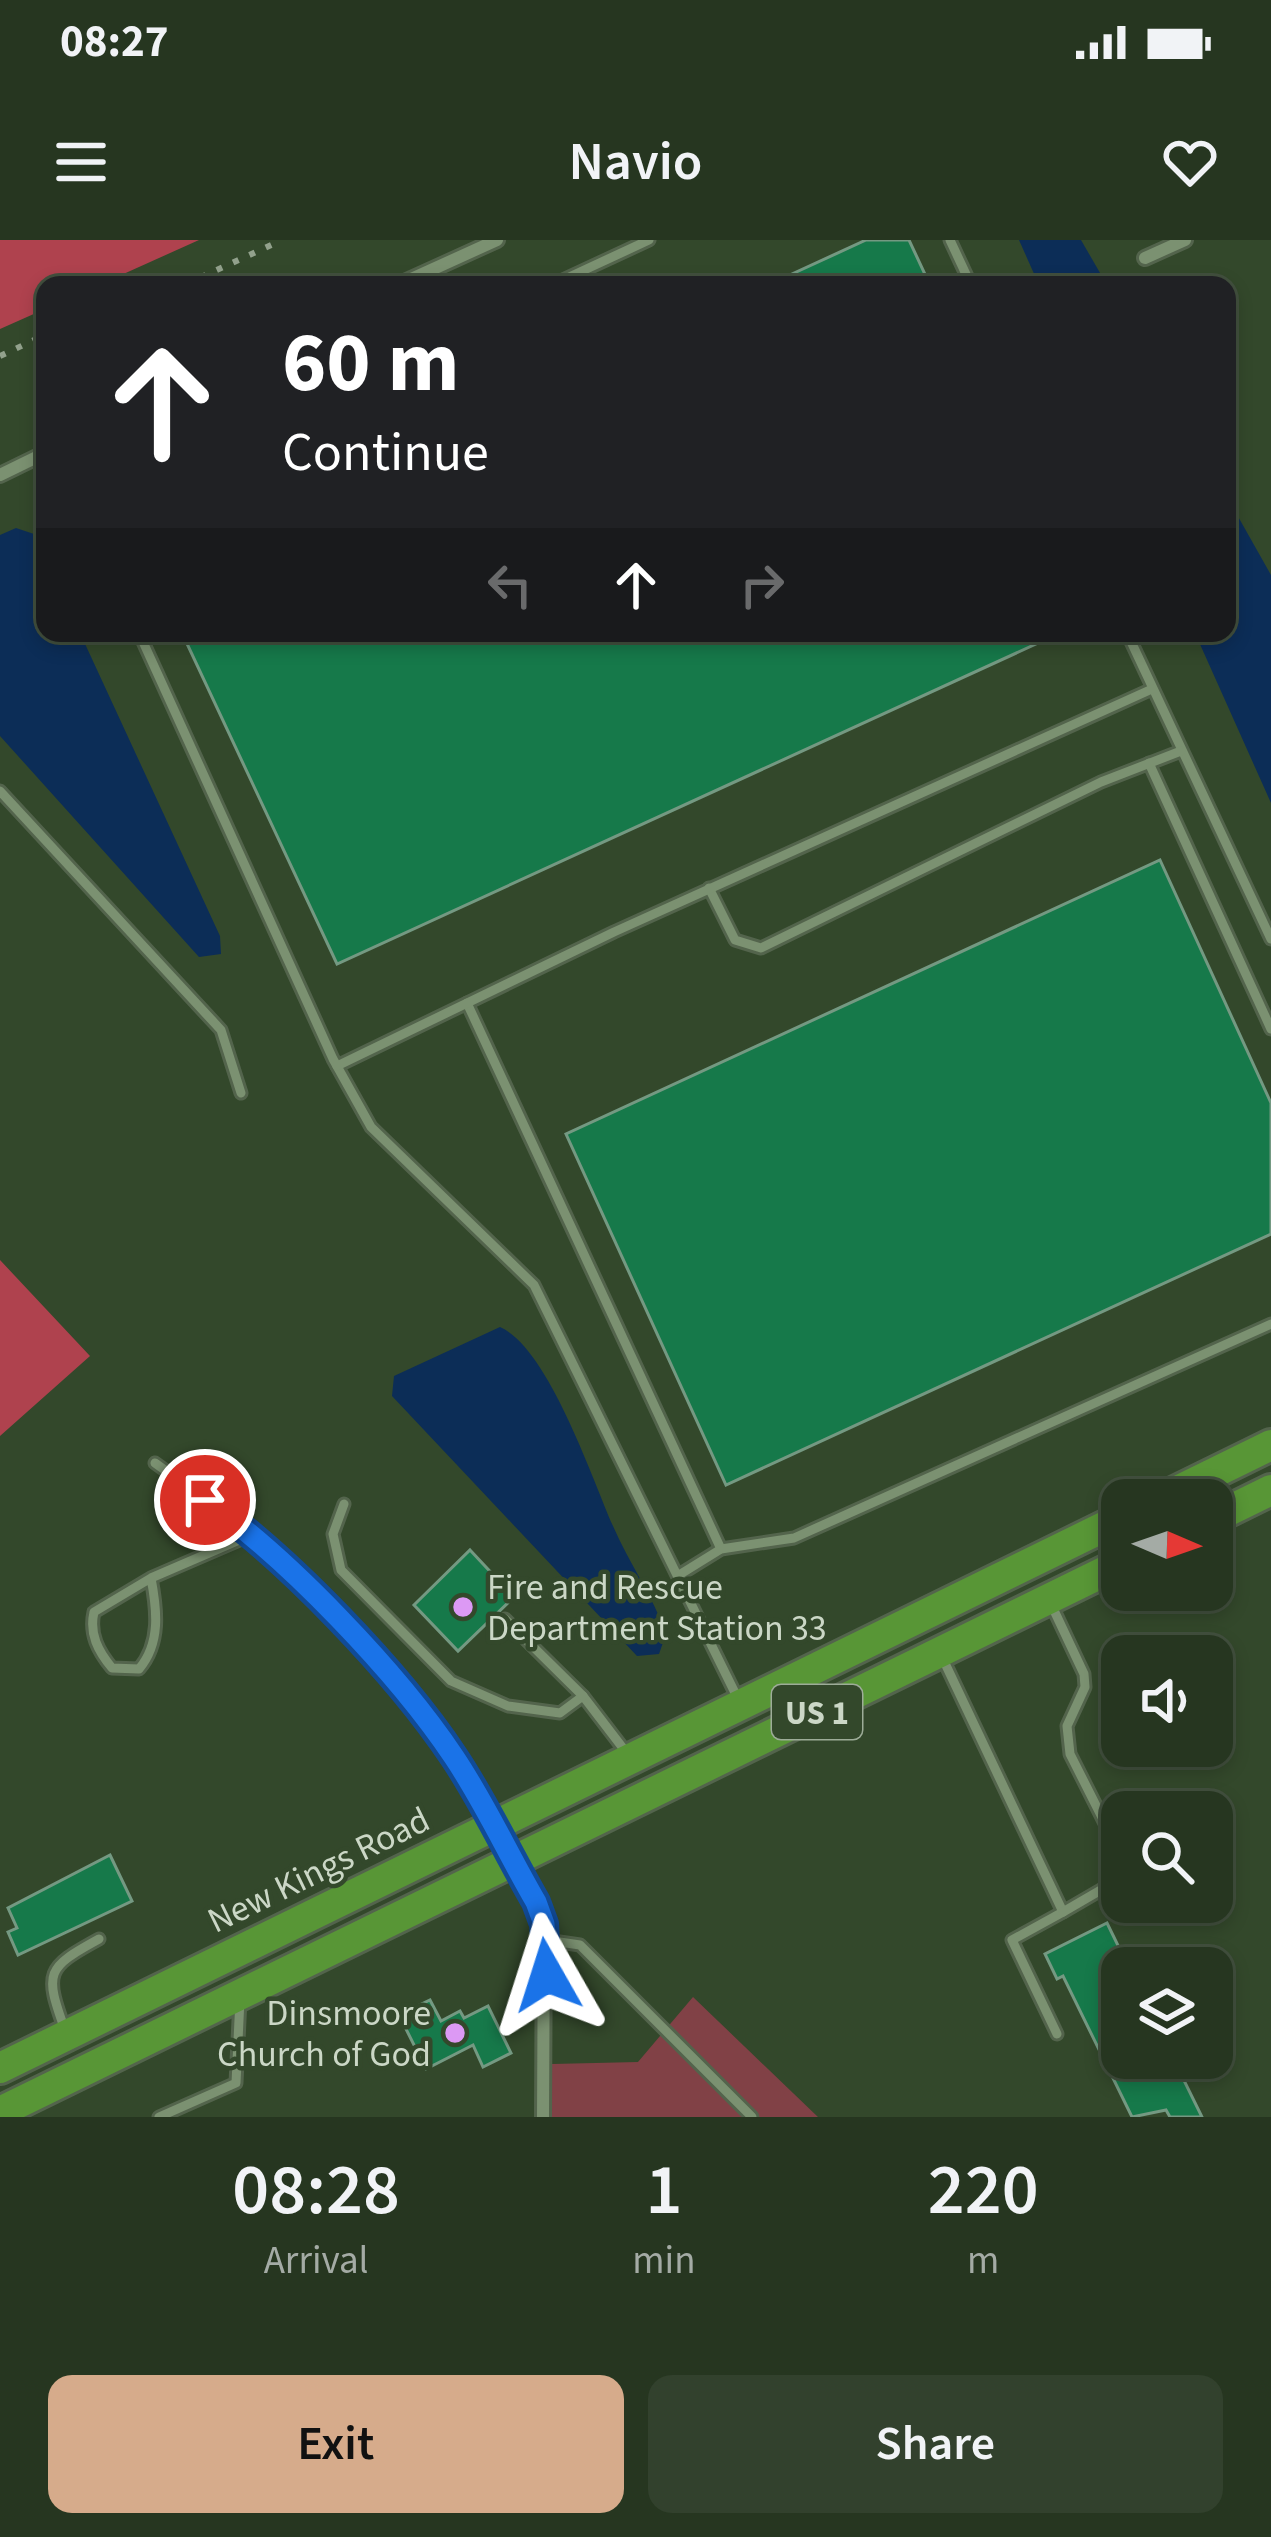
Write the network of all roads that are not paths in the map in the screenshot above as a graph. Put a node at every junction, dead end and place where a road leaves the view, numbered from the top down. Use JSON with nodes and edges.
{"nodes":[{"id":1,"x":497,"y":240,"type":"edge"},
{"id":2,"x":649,"y":240,"type":"edge"},
{"id":3,"x":950,"y":240,"type":"edge"},
{"id":4,"x":1185,"y":240,"type":"edge"},
{"id":5,"x":1145,"y":258,"type":"dead end"},
{"id":6,"x":418,"y":276,"type":"edge"},
{"id":7,"x":571,"y":276,"type":"edge"},
{"id":8,"x":967,"y":276,"type":"edge"},
{"id":9,"x":36,"y":457,"type":"edge"},
{"id":10,"x":0,"y":475,"type":"edge"},
{"id":11,"x":144,"y":642,"type":"edge"},
{"id":12,"x":1131,"y":642,"type":"edge"},
{"id":13,"x":1153,"y":689,"type":"junction"},
{"id":14,"x":1181,"y":751,"type":"junction"},
{"id":15,"x":1149,"y":764,"type":"junction"},
{"id":16,"x":0,"y":791,"type":"edge"},
{"id":17,"x":710,"y":888,"type":"junction"},
{"id":18,"x":1271,"y":939,"type":"edge"},
{"id":19,"x":467,"y":1003,"type":"junction"},
{"id":20,"x":1271,"y":1029,"type":"edge"},
{"id":21,"x":337,"y":1066,"type":"junction"},
{"id":22,"x":242,"y":1093,"type":"dead end"},
{"id":23,"x":1271,"y":1324,"type":"edge"},
{"id":24,"x":1271,"y":1445,"type":"edge"},
{"id":25,"x":155,"y":1463,"type":"dead end"},
{"id":26,"x":1202,"y":1479,"type":"edge"},
{"id":27,"x":1271,"y":1490,"type":"edge"},
{"id":28,"x":344,"y":1504,"type":"dead end"},
{"id":29,"x":1233,"y":1509,"type":"edge"},
{"id":30,"x":1101,"y":1528,"type":"edge"},
{"id":31,"x":246,"y":1537,"type":"junction"},
{"id":32,"x":721,"y":1549,"type":"junction"},
{"id":33,"x":1101,"y":1573,"type":"edge"},
{"id":34,"x":679,"y":1575,"type":"junction"},
{"id":35,"x":151,"y":1579,"type":"junction"},
{"id":36,"x":1048,"y":1599,"type":"junction"},
{"id":37,"x":506,"y":1619,"type":"dead end"},
{"id":38,"x":940,"y":1652,"type":"junction"},
{"id":39,"x":583,"y":1696,"type":"junction"},
{"id":40,"x":741,"y":1705,"type":"junction"},
{"id":41,"x":631,"y":1759,"type":"junction"},
{"id":42,"x":655,"y":1792,"type":"junction"},
{"id":43,"x":1101,"y":1815,"type":"edge"},
{"id":44,"x":492,"y":1827,"type":"junction"},
{"id":45,"x":512,"y":1861,"type":"junction"},
{"id":46,"x":1101,"y":1890,"type":"edge"},
{"id":47,"x":1063,"y":1912,"type":"junction"},
{"id":48,"x":99,"y":1939,"type":"dead end"},
{"id":49,"x":546,"y":1940,"type":"junction"},
{"id":50,"x":241,"y":1994,"type":"junction"},
{"id":51,"x":1057,"y":2035,"type":"dead end"},
{"id":52,"x":66,"y":2036,"type":"junction"},
{"id":53,"x":0,"y":2068,"type":"edge"},
{"id":54,"x":0,"y":2112,"type":"edge"},
{"id":55,"x":159,"y":2117,"type":"edge"},
{"id":56,"x":543,"y":2117,"type":"edge"},
{"id":57,"x":752,"y":2117,"type":"edge"}],
"edges":[{"from":1,"to":6,"type":"street"},
{"from":2,"to":7,"type":"lane"},
{"from":3,"to":8,"type":"lane"},
{"from":4,"to":5,"type":"street"},
{"from":9,"to":10,"type":"street"},
{"from":11,"to":21,"type":"lane"},
{"from":12,"to":13,"type":"lane"},
{"from":13,"to":14,"type":"lane"},
{"from":13,"to":17,"type":"lane"},
{"from":14,"to":15,"type":"lane"},
{"from":14,"to":18,"type":"lane"},
{"from":15,"to":17,"type":"lane"},
{"from":15,"to":20,"type":"lane"},
{"from":16,"to":22,"type":"lane"},
{"from":17,"to":19,"type":"lane"},
{"from":19,"to":21,"type":"lane"},
{"from":19,"to":32,"type":"lane"},
{"from":21,"to":34,"type":"lane"},
{"from":23,"to":32,"type":"lane"},
{"from":24,"to":26,"type":"highway"},
{"from":25,"to":31,"type":"lane"},
{"from":27,"to":29,"type":"highway"},
{"from":28,"to":39,"type":"lane"},
{"from":30,"to":40,"type":"highway","name":"New Kings Road","number":"US 1"},
{"from":31,"to":35,"type":"lane"},
{"from":31,"to":44,"type":"lane"},
{"from":32,"to":34,"type":"lane"},
{"from":33,"to":36,"type":"highway","number":"US 1"},
{"from":34,"to":40,"type":"lane"},
{"from":35,"to":35,"type":"lane"},
{"from":36,"to":38,"type":"highway","number":"US 1"},
{"from":36,"to":43,"type":"lane"},
{"from":37,"to":39,"type":"lane"},
{"from":38,"to":42,"type":"highway","number":"US 1"},
{"from":38,"to":47,"type":"lane"},
{"from":39,"to":41,"type":"lane"},
{"from":40,"to":41,"type":"highway","name":"New Kings Road","number":"US 1"},
{"from":41,"to":42,"type":"street"},
{"from":41,"to":44,"type":"highway","name":"New Kings Road","number":"US 1"},
{"from":42,"to":45,"type":"highway","number":"US 1"},
{"from":44,"to":45,"type":"street"},
{"from":44,"to":52,"type":"highway","name":"New Kings Road","number":"US 1"},
{"from":45,"to":49,"type":"street"},
{"from":45,"to":50,"type":"highway","number":"US 1"},
{"from":46,"to":47,"type":"lane"},
{"from":47,"to":51,"type":"lane"},
{"from":48,"to":52,"type":"lane"},
{"from":49,"to":56,"type":"street"},
{"from":49,"to":57,"type":"lane"},
{"from":50,"to":54,"type":"highway","number":"US 1"},
{"from":50,"to":55,"type":"lane"},
{"from":52,"to":53,"type":"highway","name":"New Kings Road","number":"US 1"}]}
